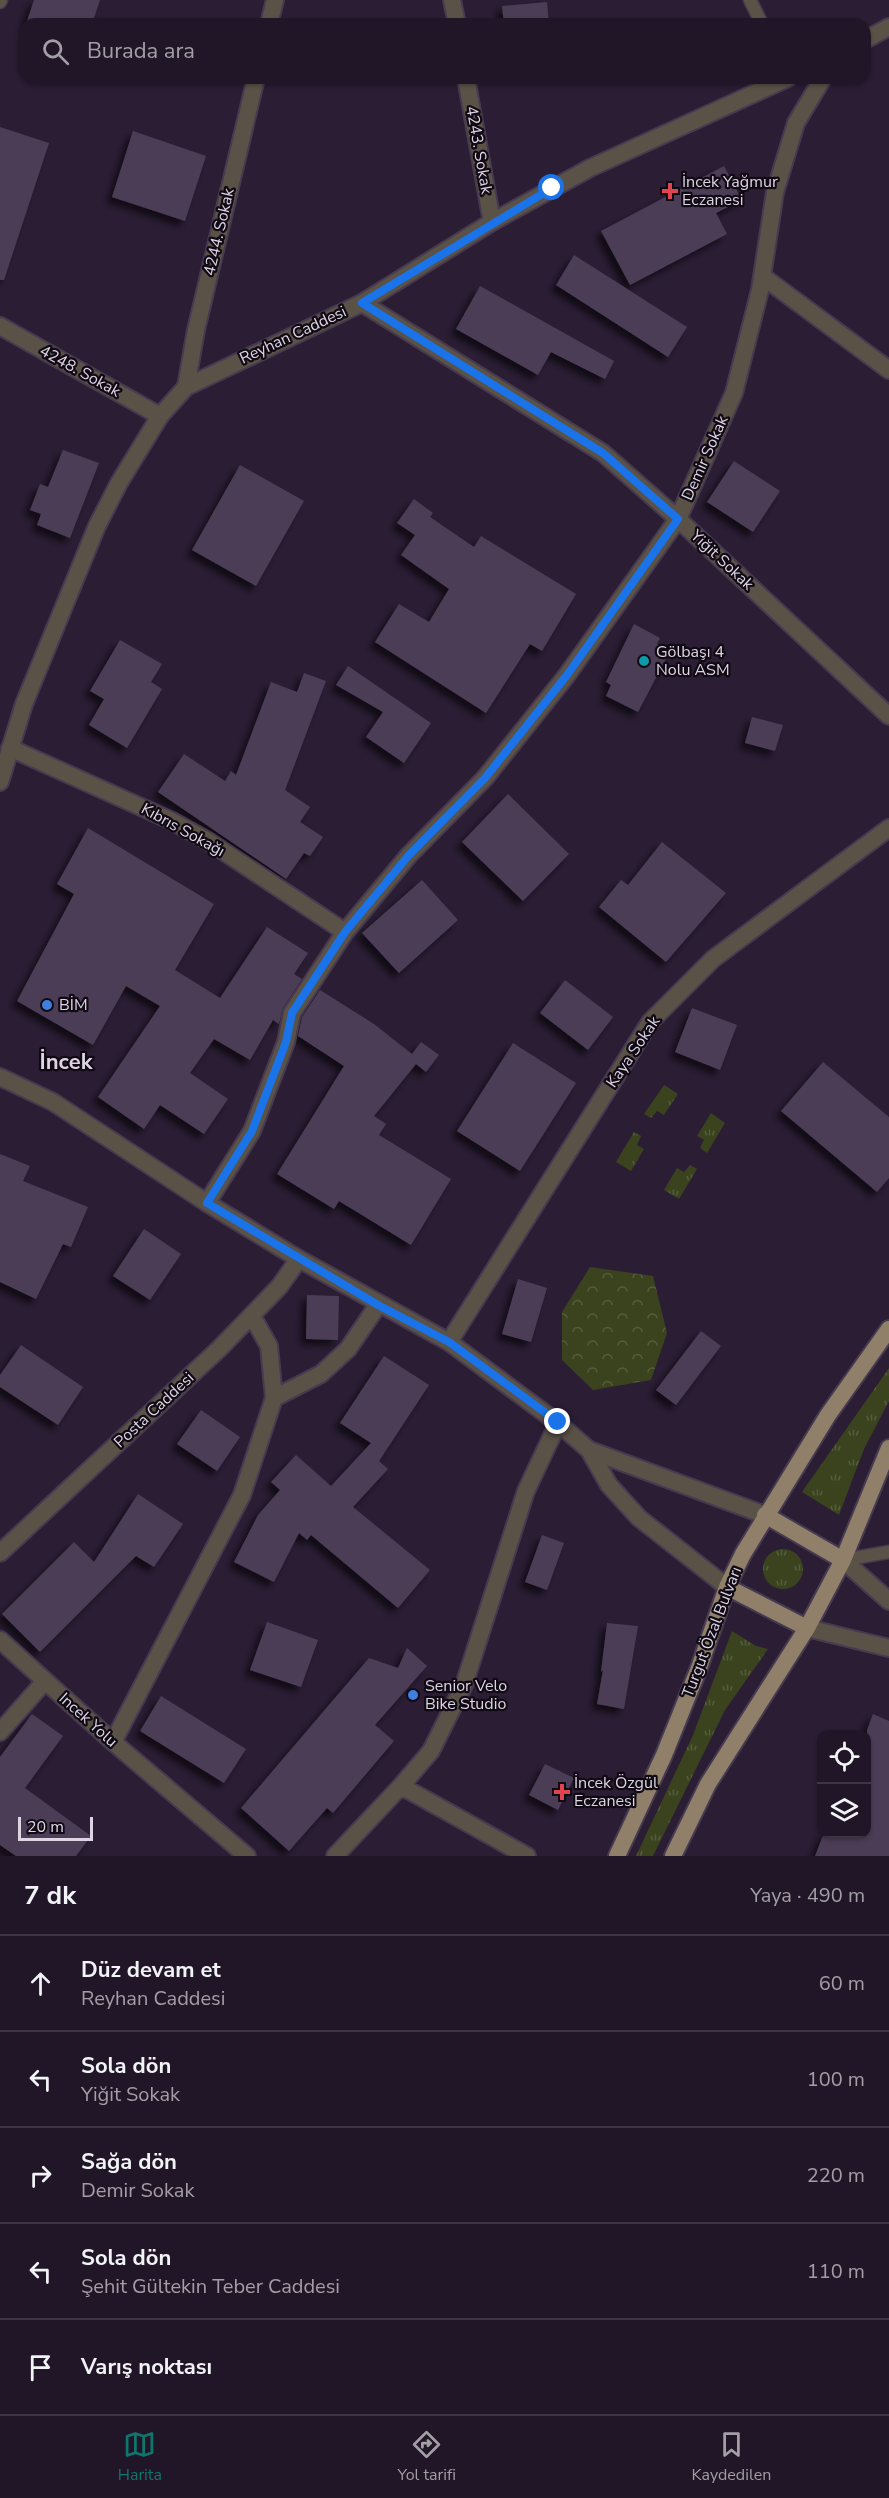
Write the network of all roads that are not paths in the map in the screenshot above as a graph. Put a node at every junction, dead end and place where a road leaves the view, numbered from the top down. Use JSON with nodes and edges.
{"nodes":[{"id":1,"x":275,"y":0,"type":"edge"},
{"id":2,"x":452,"y":0,"type":"edge"},
{"id":3,"x":750,"y":0,"type":"edge"},
{"id":4,"x":270,"y":18,"type":"edge"},
{"id":5,"x":456,"y":18,"type":"edge"},
{"id":6,"x":759,"y":18,"type":"edge"},
{"id":7,"x":889,"y":27,"type":"edge"},
{"id":8,"x":871,"y":37,"type":"edge"},
{"id":9,"x":255,"y":84,"type":"edge"},
{"id":10,"x":467,"y":84,"type":"edge"},
{"id":11,"x":774,"y":84,"type":"edge"},
{"id":12,"x":819,"y":84,"type":"edge"},
{"id":13,"x":492,"y":222,"type":"junction"},
{"id":14,"x":762,"y":276,"type":"junction"},
{"id":15,"x":362,"y":303,"type":"junction"},
{"id":16,"x":0,"y":326,"type":"edge"},
{"id":17,"x":888,"y":364,"type":"edge"},
{"id":18,"x":186,"y":387,"type":"junction"},
{"id":19,"x":160,"y":416,"type":"junction"},
{"id":20,"x":678,"y":519,"type":"junction"},
{"id":21,"x":889,"y":716,"type":"edge"},
{"id":22,"x":5,"y":744,"type":"edge"},
{"id":23,"x":0,"y":782,"type":"edge"},
{"id":24,"x":889,"y":828,"type":"edge"},
{"id":25,"x":345,"y":932,"type":"junction"},
{"id":26,"x":0,"y":1077,"type":"edge"},
{"id":27,"x":207,"y":1203,"type":"junction"},
{"id":28,"x":299,"y":1259,"type":"junction"},
{"id":29,"x":378,"y":1305,"type":"junction"},
{"id":30,"x":252,"y":1316,"type":"junction"},
{"id":31,"x":889,"y":1329,"type":"edge"},
{"id":32,"x":449,"y":1342,"type":"junction"},
{"id":33,"x":274,"y":1398,"type":"junction"},
{"id":34,"x":558,"y":1422,"type":"junction"},
{"id":35,"x":589,"y":1450,"type":"junction"},
{"id":36,"x":888,"y":1452,"type":"edge"},
{"id":37,"x":765,"y":1515,"type":"junction"},
{"id":38,"x":889,"y":1552,"type":"edge"},
{"id":39,"x":0,"y":1553,"type":"edge"},
{"id":40,"x":843,"y":1560,"type":"junction"},
{"id":41,"x":727,"y":1587,"type":"junction"},
{"id":42,"x":889,"y":1601,"type":"edge"},
{"id":43,"x":807,"y":1628,"type":"junction"},
{"id":44,"x":0,"y":1640,"type":"edge"},
{"id":45,"x":889,"y":1648,"type":"edge"},
{"id":46,"x":45,"y":1681,"type":"junction"},
{"id":47,"x":0,"y":1732,"type":"edge"},
{"id":48,"x":113,"y":1742,"type":"junction"},
{"id":49,"x":400,"y":1786,"type":"junction"},
{"id":50,"x":247,"y":1856,"type":"edge"},
{"id":51,"x":335,"y":1856,"type":"edge"},
{"id":52,"x":527,"y":1856,"type":"edge"},
{"id":53,"x":618,"y":1856,"type":"edge"},
{"id":54,"x":673,"y":1856,"type":"edge"}],
"edges":[{"from":1,"to":4,"type":"street"},
{"from":2,"to":5,"type":"street"},
{"from":3,"to":6,"type":"lane"},
{"from":7,"to":8,"type":"street"},
{"from":9,"to":18,"type":"street","name":"4244. Sokak"},
{"from":10,"to":13,"type":"street","name":"4243. Sokak"},
{"from":11,"to":13,"type":"street","name":"Reyhan Caddesi"},
{"from":12,"to":14,"type":"street","name":"Demir Sokak"},
{"from":13,"to":15,"type":"street","name":"Reyhan Caddesi"},
{"from":14,"to":17,"type":"street"},
{"from":14,"to":20,"type":"street","name":"Demir Sokak"},
{"from":15,"to":18,"type":"street","name":"Reyhan Caddesi"},
{"from":15,"to":20,"type":"street","name":"Yiğit Sokak"},
{"from":16,"to":19,"type":"street","name":"4248. Sokak"},
{"from":18,"to":19,"type":"street","name":"Reyhan Caddesi"},
{"from":19,"to":22,"type":"street","name":"Reyhan Caddesi"},
{"from":20,"to":21,"type":"street","name":"Yiğit Sokak"},
{"from":20,"to":25,"type":"street","name":"Demir Sokak"},
{"from":22,"to":23,"type":"street","name":"Reyhan Caddesi"},
{"from":22,"to":25,"type":"street","name":"Kıbrıs Sokağı"},
{"from":24,"to":32,"type":"street","name":"Kaya Sokak"},
{"from":25,"to":27,"type":"street","name":"Demir Sokak"},
{"from":26,"to":27,"type":"street"},
{"from":27,"to":28,"type":"street"},
{"from":28,"to":29,"type":"street"},
{"from":28,"to":30,"type":"street","name":"Posta Caddesi"},
{"from":29,"to":32,"type":"street"},
{"from":29,"to":33,"type":"street"},
{"from":30,"to":33,"type":"street"},
{"from":30,"to":39,"type":"street","name":"Posta Caddesi"},
{"from":31,"to":37,"type":"main road","name":"Turgut Özal Bulvarı"},
{"from":32,"to":34,"type":"street"},
{"from":33,"to":48,"type":"street"},
{"from":34,"to":35,"type":"street"},
{"from":34,"to":49,"type":"street"},
{"from":35,"to":37,"type":"street"},
{"from":35,"to":41,"type":"street"},
{"from":36,"to":40,"type":"main road"},
{"from":37,"to":40,"type":"main road"},
{"from":37,"to":41,"type":"main road","name":"Turgut Özal Bulvarı"},
{"from":38,"to":40,"type":"lane"},
{"from":40,"to":42,"type":"street"},
{"from":40,"to":43,"type":"main road"},
{"from":41,"to":43,"type":"main road"},
{"from":41,"to":53,"type":"main road","name":"Turgut Özal Bulvarı"},
{"from":43,"to":45,"type":"street"},
{"from":43,"to":54,"type":"main road"},
{"from":44,"to":46,"type":"street","name":"Incek Yolu"},
{"from":46,"to":47,"type":"street"},
{"from":46,"to":48,"type":"street","name":"Incek Yolu"},
{"from":48,"to":50,"type":"street","name":"Incek Yolu"},
{"from":49,"to":51,"type":"street"},
{"from":49,"to":52,"type":"street"}]}
